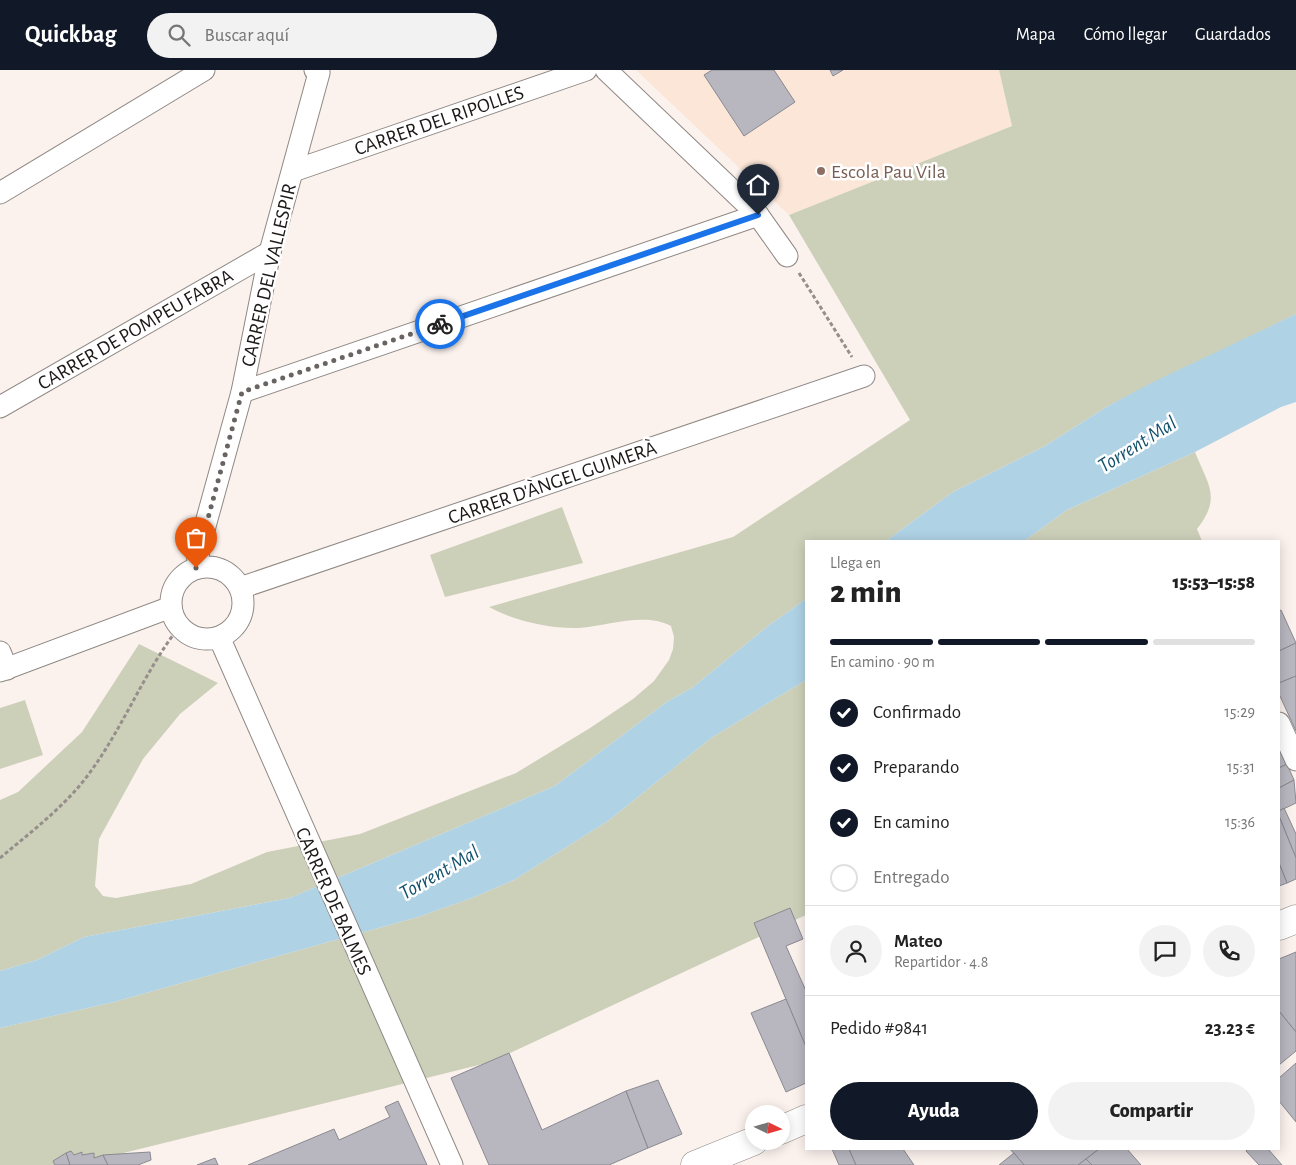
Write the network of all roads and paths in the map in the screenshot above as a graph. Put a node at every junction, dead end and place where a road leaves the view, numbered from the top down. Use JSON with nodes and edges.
{"nodes":[{"id":1,"x":204,"y":70,"type":"edge"},
{"id":2,"x":315,"y":70,"type":"edge"},
{"id":3,"x":586,"y":70,"type":"edge"},
{"id":4,"x":606,"y":70,"type":"edge"},
{"id":5,"x":293,"y":171,"type":"junction"},
{"id":6,"x":0,"y":194,"type":"edge"},
{"id":7,"x":758,"y":215,"type":"junction"},
{"id":8,"x":270,"y":252,"type":"junction"},
{"id":9,"x":787,"y":256,"type":"joint"},
{"id":10,"x":864,"y":376,"type":"joint"},
{"id":11,"x":242,"y":392,"type":"junction"},
{"id":12,"x":0,"y":407,"type":"edge"},
{"id":13,"x":196,"y":568,"type":"junction"},
{"id":14,"x":240,"y":588,"type":"junction"},
{"id":15,"x":175,"y":617,"type":"junction"},
{"id":16,"x":219,"y":637,"type":"junction"},
{"id":17,"x":2,"y":664,"type":"edge"},
{"id":18,"x":1280,"y":725,"type":"edge"},
{"id":19,"x":1296,"y":760,"type":"edge"},
{"id":20,"x":0,"y":858,"type":"edge"},
{"id":21,"x":1296,"y":919,"type":"edge"},
{"id":22,"x":1280,"y":926,"type":"edge"},
{"id":23,"x":805,"y":1119,"type":"edge"},
{"id":24,"x":790,"y":1126,"type":"edge"},
{"id":25,"x":745,"y":1145,"type":"edge"},
{"id":26,"x":452,"y":1165,"type":"edge"},
{"id":27,"x":695,"y":1165,"type":"edge"}],
"edges":[{"from":1,"to":6,"type":"street"},
{"from":2,"to":5,"type":"street","name":"CARRER DEL VALLESPIR"},
{"from":3,"to":5,"type":"street","name":"CARRER DEL RIPOLLES"},
{"from":4,"to":7,"type":"street"},
{"from":5,"to":8,"type":"street","name":"CARRER DEL VALLESPIR"},
{"from":7,"to":9,"type":"street"},
{"from":7,"to":11,"type":"street"},
{"from":8,"to":11,"type":"street","name":"CARRER DEL VALLESPIR"},
{"from":8,"to":12,"type":"street","name":"CARRER DE POMPEU FABRA"},
{"from":9,"to":10,"type":"path"},
{"from":10,"to":14,"type":"street","name":"CARRER D'ÀNGEL GUIMERÀ"},
{"from":11,"to":13,"type":"street","name":"CARRER DEL VALLESPIR"},
{"from":13,"to":14,"type":"street"},
{"from":13,"to":15,"type":"street"},
{"from":14,"to":16,"type":"street"},
{"from":15,"to":16,"type":"street"},
{"from":15,"to":17,"type":"street"},
{"from":15,"to":20,"type":"path"},
{"from":16,"to":26,"type":"street","name":"CARRER DE BALMES"},
{"from":18,"to":19,"type":"street"},
{"from":21,"to":22,"type":"street"},
{"from":23,"to":24,"type":"street"},
{"from":25,"to":27,"type":"street"}]}
